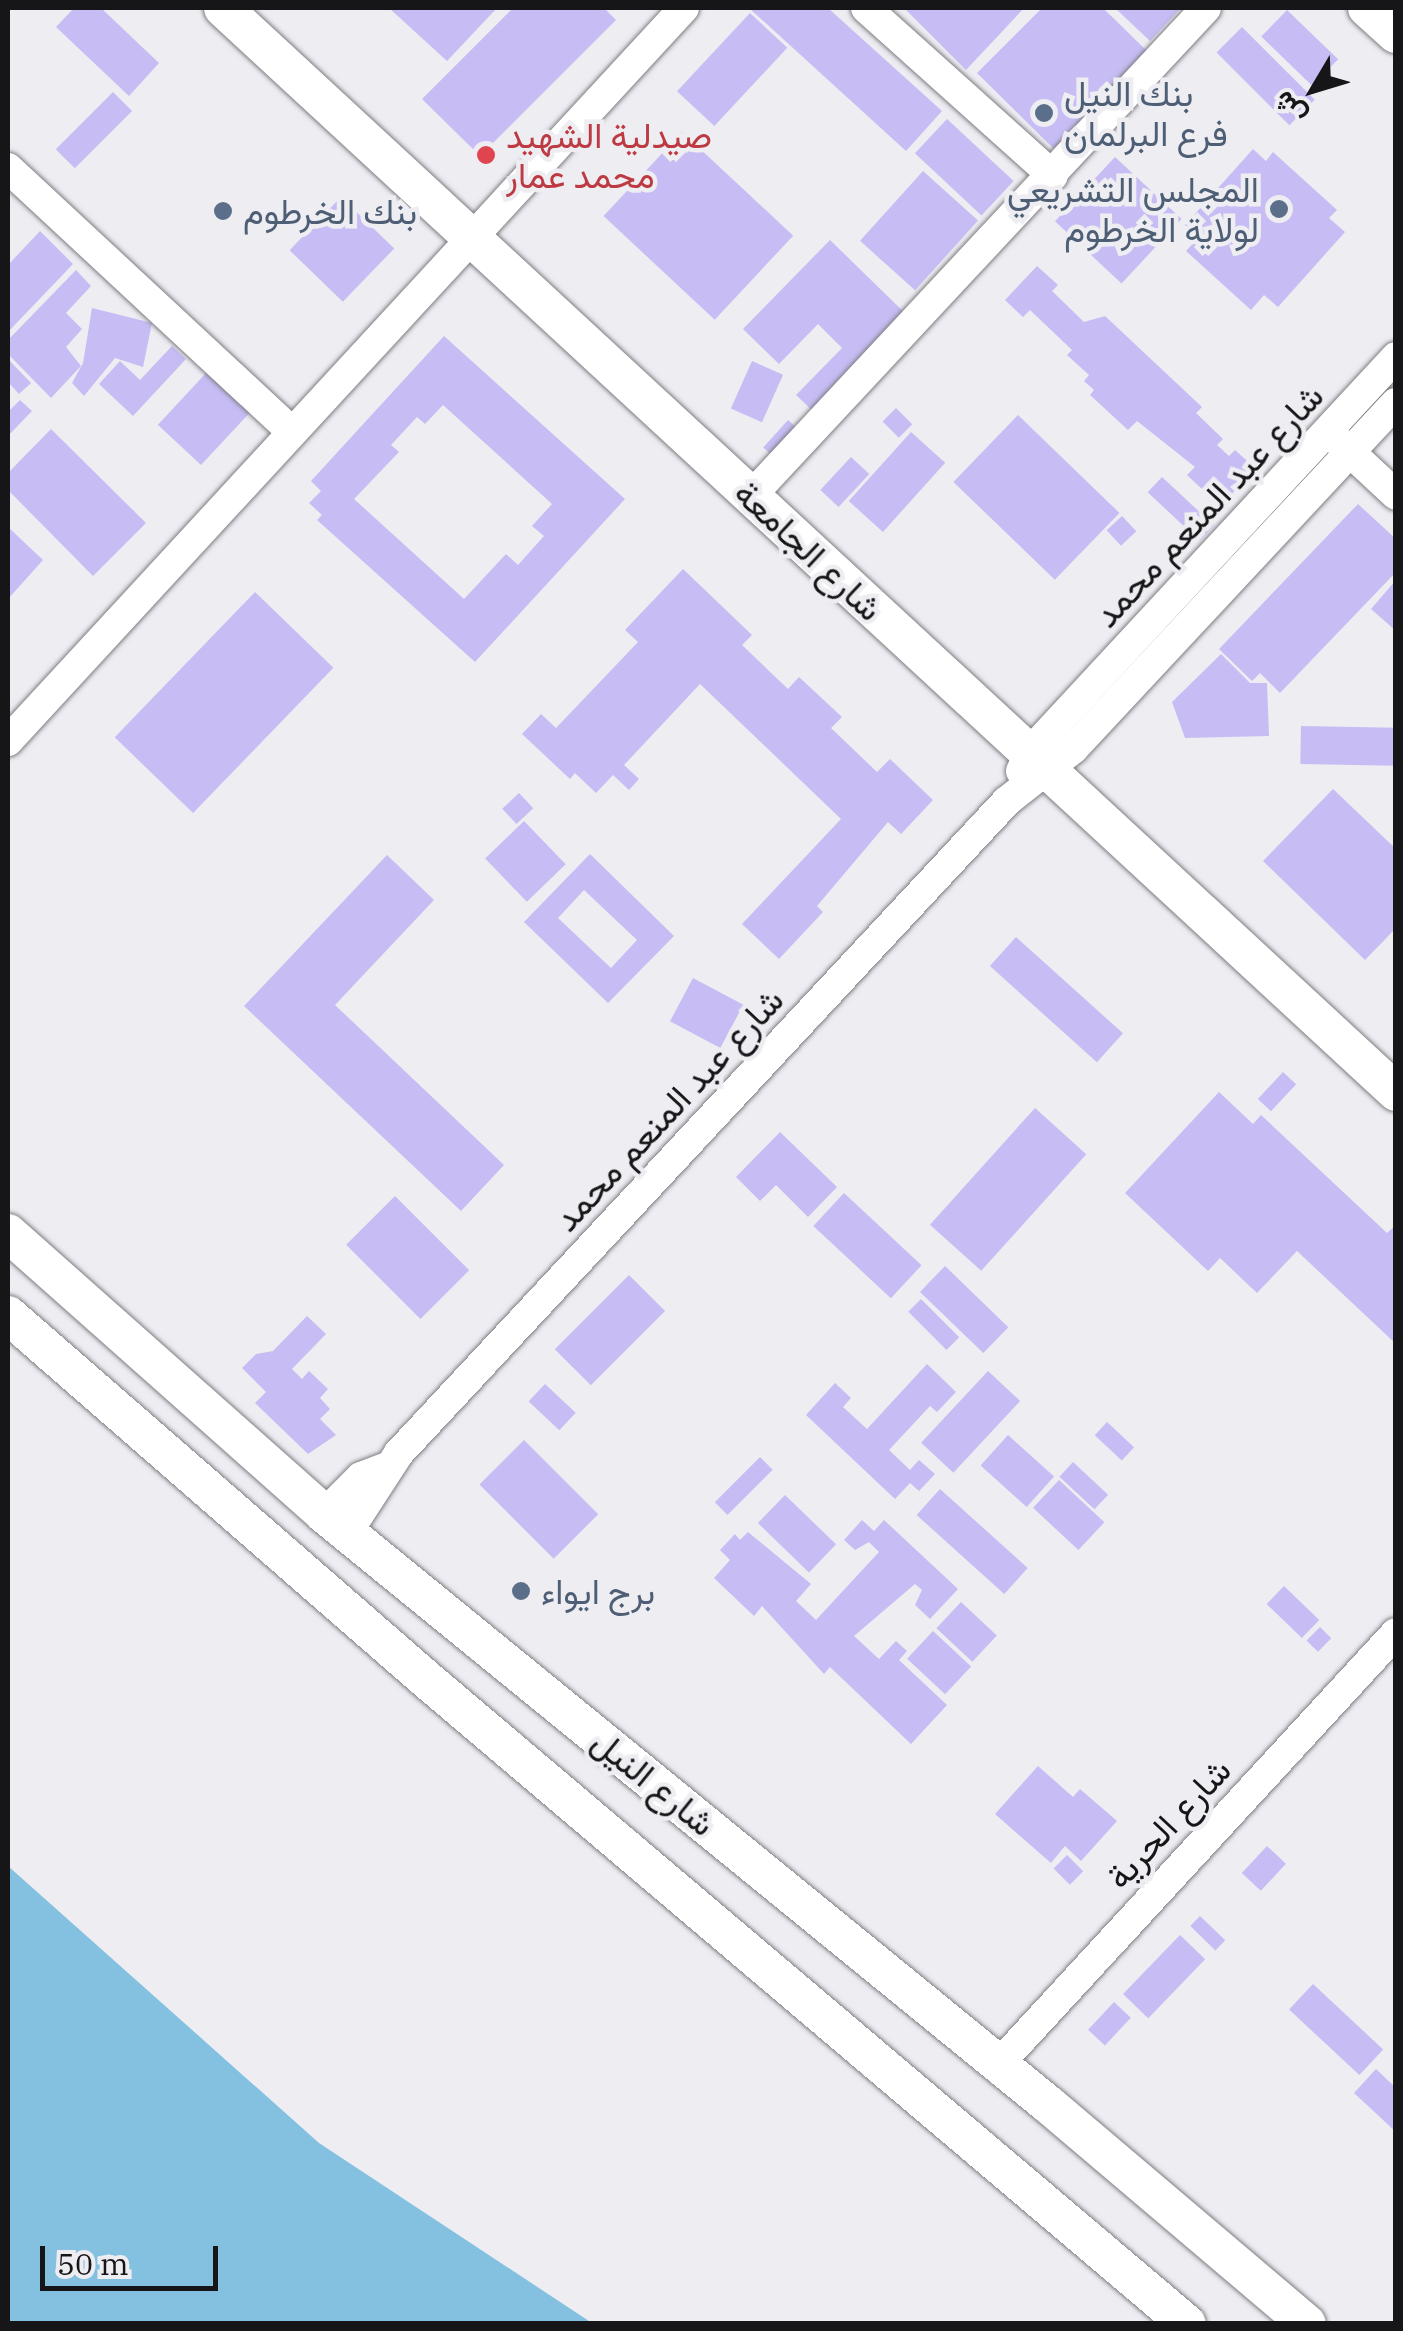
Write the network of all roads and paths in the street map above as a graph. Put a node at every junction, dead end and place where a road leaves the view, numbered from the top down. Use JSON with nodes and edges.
{"nodes":[{"id":1,"x":223,"y":8,"type":"edge"},
{"id":2,"x":866,"y":8,"type":"edge"},
{"id":3,"x":1206,"y":8,"type":"edge"},
{"id":4,"x":1367,"y":8,"type":"edge"},
{"id":5,"x":668,"y":13,"type":"edge"},
{"id":6,"x":1396,"y":34,"type":"edge"},
{"id":7,"x":8,"y":168,"type":"edge"},
{"id":8,"x":1053,"y":176,"type":"junction"},
{"id":9,"x":470,"y":236,"type":"junction"},
{"id":10,"x":1396,"y":357,"type":"edge"},
{"id":11,"x":1396,"y":403,"type":"edge"},
{"id":12,"x":291,"y":430,"type":"junction"},
{"id":13,"x":1328,"y":431,"type":"junction"},
{"id":14,"x":1350,"y":452,"type":"junction"},
{"id":15,"x":1396,"y":495,"type":"edge"},
{"id":16,"x":751,"y":496,"type":"junction"},
{"id":17,"x":8,"y":741,"type":"edge"},
{"id":18,"x":1040,"y":763,"type":"junction"},
{"id":19,"x":1392,"y":1082,"type":"edge"},
{"id":20,"x":8,"y":1233,"type":"edge"},
{"id":21,"x":85,"y":1304,"type":"junction"},
{"id":22,"x":20,"y":1326,"type":"edge"},
{"id":23,"x":336,"y":1524,"type":"junction"},
{"id":24,"x":1396,"y":1633,"type":"edge"},
{"id":25,"x":998,"y":2064,"type":"junction"},
{"id":26,"x":1186,"y":2324,"type":"edge"},
{"id":27,"x":1307,"y":2324,"type":"edge"}],
"edges":[{"from":1,"to":9,"type":"main road","name":"شارع الجامعة"},
{"from":2,"to":8,"type":"street"},
{"from":3,"to":8,"type":"street"},
{"from":4,"to":6,"type":"main road"},
{"from":5,"to":9,"type":"street"},
{"from":7,"to":12,"type":"street"},
{"from":8,"to":16,"type":"street"},
{"from":9,"to":12,"type":"street"},
{"from":9,"to":16,"type":"main road","name":"شارع الجامعة"},
{"from":10,"to":13,"type":"street","name":"شارع عبد المنعم محمد"},
{"from":11,"to":14,"type":"street","name":"شارع عبد المنعم محمد"},
{"from":12,"to":17,"type":"street"},
{"from":13,"to":14,"type":"street"},
{"from":13,"to":18,"type":"street","name":"شارع عبد المنعم محمد"},
{"from":14,"to":15,"type":"street"},
{"from":14,"to":18,"type":"street","name":"شارع عبد المنعم محمد"},
{"from":16,"to":18,"type":"main road","name":"شارع الجامعة"},
{"from":18,"to":19,"type":"main road","name":"شارع الجامعة"},
{"from":18,"to":23,"type":"street","name":"شارع عبد المنعم محمد"},
{"from":20,"to":21,"type":"main road","name":"شارع النيل"},
{"from":21,"to":22,"type":"main road"},
{"from":21,"to":23,"type":"main road","name":"شارع النيل"},
{"from":22,"to":26,"type":"main road","name":"شارع النيل"},
{"from":23,"to":25,"type":"main road","name":"شارع النيل"},
{"from":24,"to":25,"type":"street","name":"شارع الحرية"},
{"from":25,"to":27,"type":"main road","name":"شارع النيل"}]}
